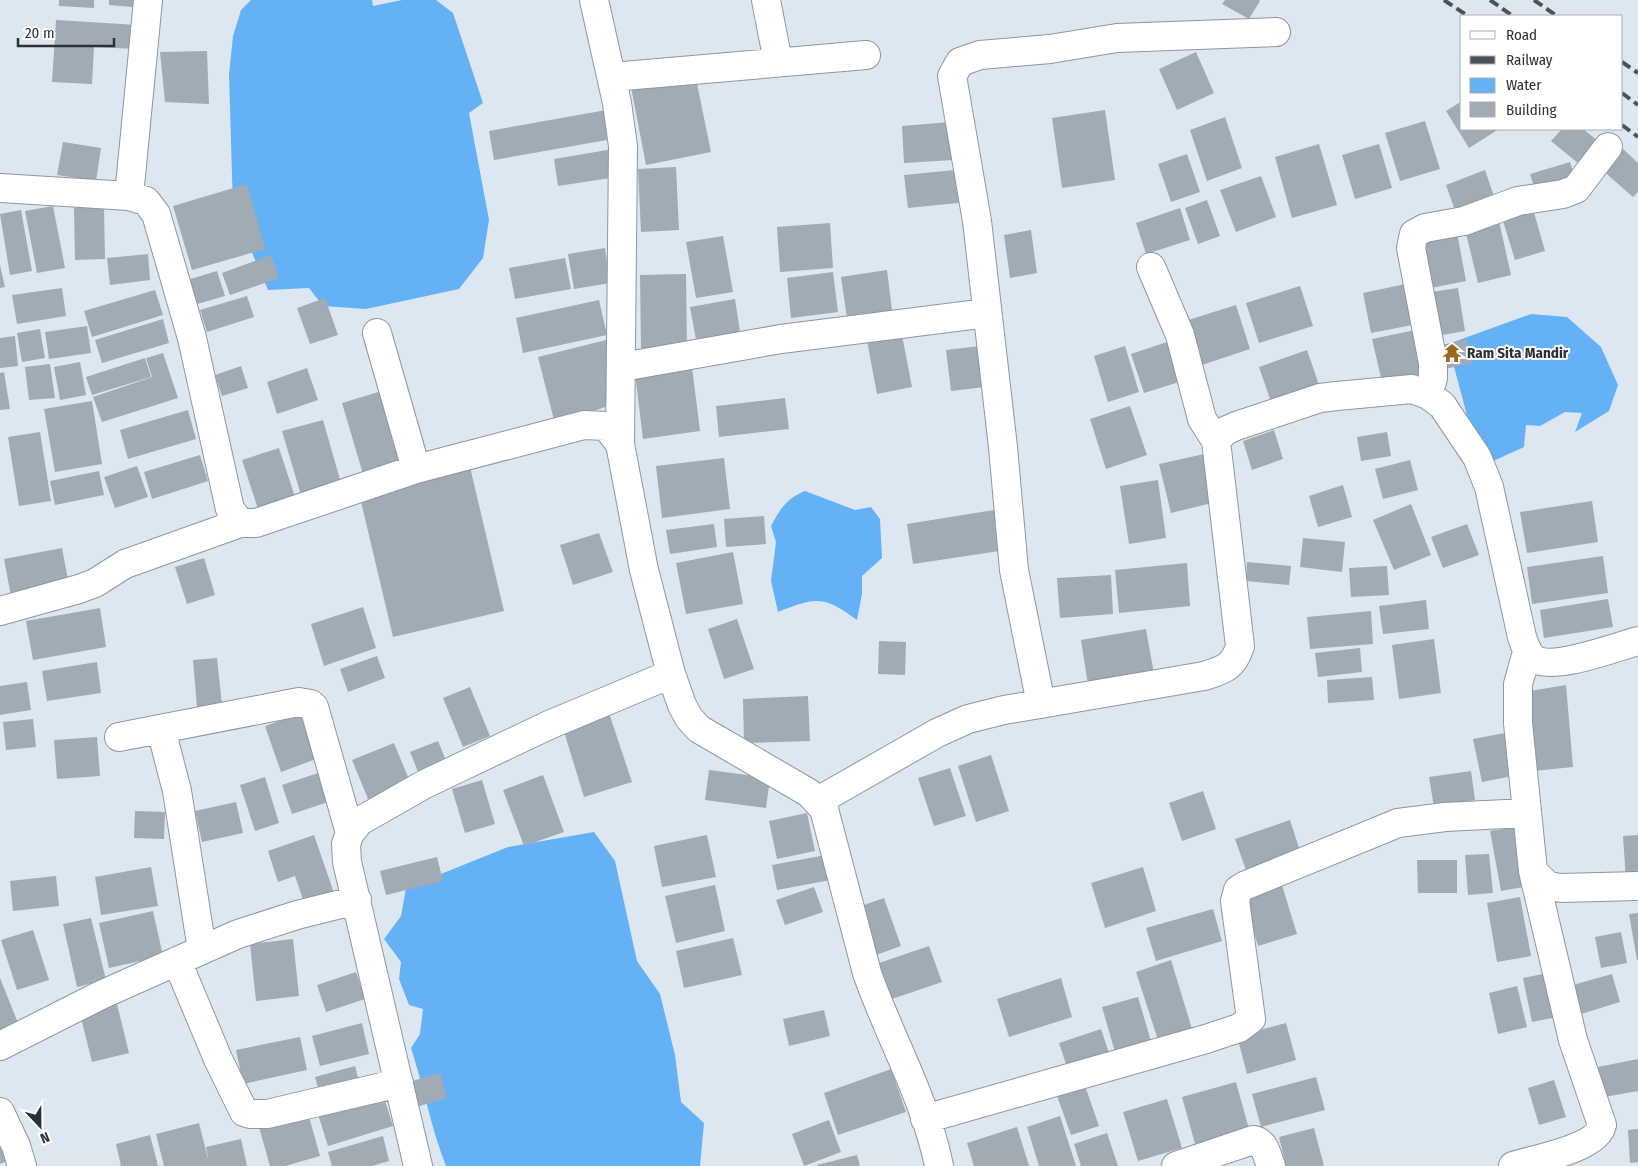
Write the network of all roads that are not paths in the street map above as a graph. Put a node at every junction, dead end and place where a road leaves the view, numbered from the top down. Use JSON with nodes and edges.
{"nodes":[{"id":1,"x":148,"y":0,"type":"edge"},
{"id":2,"x":594,"y":0,"type":"edge"},
{"id":3,"x":766,"y":0,"type":"edge"},
{"id":4,"x":1276,"y":32,"type":"dead end"},
{"id":5,"x":866,"y":55,"type":"dead end"},
{"id":6,"x":778,"y":62,"type":"junction"},
{"id":7,"x":612,"y":77,"type":"junction"},
{"id":8,"x":1608,"y":147,"type":"dead end"},
{"id":9,"x":0,"y":188,"type":"edge"},
{"id":10,"x":129,"y":196,"type":"junction"},
{"id":11,"x":1151,"y":266,"type":"dead end"},
{"id":12,"x":987,"y":313,"type":"junction"},
{"id":13,"x":377,"y":333,"type":"dead end"},
{"id":14,"x":622,"y":367,"type":"junction"},
{"id":15,"x":1428,"y":395,"type":"junction"},
{"id":16,"x":1216,"y":440,"type":"junction"},
{"id":17,"x":620,"y":444,"type":"junction"},
{"id":18,"x":416,"y":469,"type":"junction"},
{"id":19,"x":240,"y":522,"type":"junction"},
{"id":20,"x":0,"y":611,"type":"edge"},
{"id":21,"x":1638,"y":641,"type":"edge"},
{"id":22,"x":1527,"y":652,"type":"junction"},
{"id":23,"x":671,"y":674,"type":"junction"},
{"id":24,"x":1041,"y":704,"type":"junction"},
{"id":25,"x":161,"y":729,"type":"junction"},
{"id":26,"x":119,"y":737,"type":"dead end"},
{"id":27,"x":818,"y":801,"type":"junction"},
{"id":28,"x":1527,"y":813,"type":"junction"},
{"id":29,"x":350,"y":833,"type":"junction"},
{"id":30,"x":1533,"y":871,"type":"junction"},
{"id":31,"x":1638,"y":886,"type":"edge"},
{"id":32,"x":357,"y":900,"type":"junction"},
{"id":33,"x":202,"y":950,"type":"junction"},
{"id":34,"x":177,"y":961,"type":"junction"},
{"id":35,"x":0,"y":1046,"type":"edge"},
{"id":36,"x":399,"y":1083,"type":"junction"},
{"id":37,"x":0,"y":1112,"type":"edge"},
{"id":38,"x":924,"y":1119,"type":"junction"},
{"id":39,"x":22,"y":1166,"type":"edge"},
{"id":40,"x":418,"y":1166,"type":"edge"},
{"id":41,"x":939,"y":1166,"type":"edge"},
{"id":42,"x":1176,"y":1166,"type":"edge"},
{"id":43,"x":1271,"y":1166,"type":"edge"},
{"id":44,"x":1513,"y":1166,"type":"edge"}],
"edges":[{"from":1,"to":10,"type":"street"},
{"from":2,"to":7,"type":"street"},
{"from":3,"to":6,"type":"street"},
{"from":4,"to":12,"type":"street"},
{"from":5,"to":6,"type":"street"},
{"from":6,"to":7,"type":"street"},
{"from":7,"to":14,"type":"street"},
{"from":8,"to":15,"type":"street"},
{"from":9,"to":10,"type":"street"},
{"from":10,"to":19,"type":"street"},
{"from":11,"to":16,"type":"street"},
{"from":12,"to":14,"type":"street"},
{"from":12,"to":24,"type":"street"},
{"from":13,"to":18,"type":"street"},
{"from":14,"to":17,"type":"street"},
{"from":15,"to":16,"type":"street"},
{"from":15,"to":22,"type":"street"},
{"from":16,"to":24,"type":"street"},
{"from":17,"to":18,"type":"street"},
{"from":17,"to":23,"type":"street"},
{"from":18,"to":19,"type":"street"},
{"from":19,"to":20,"type":"street"},
{"from":21,"to":22,"type":"street"},
{"from":22,"to":28,"type":"street"},
{"from":23,"to":27,"type":"street"},
{"from":23,"to":29,"type":"street"},
{"from":24,"to":27,"type":"street"},
{"from":25,"to":26,"type":"street"},
{"from":25,"to":29,"type":"street"},
{"from":25,"to":33,"type":"street"},
{"from":27,"to":38,"type":"street"},
{"from":28,"to":30,"type":"street"},
{"from":28,"to":38,"type":"street"},
{"from":29,"to":32,"type":"street"},
{"from":30,"to":31,"type":"street"},
{"from":30,"to":44,"type":"street"},
{"from":32,"to":33,"type":"street"},
{"from":32,"to":36,"type":"street"},
{"from":33,"to":34,"type":"street"},
{"from":34,"to":35,"type":"street"},
{"from":34,"to":36,"type":"street"},
{"from":36,"to":40,"type":"street"},
{"from":37,"to":39,"type":"street"},
{"from":38,"to":41,"type":"street"},
{"from":42,"to":43,"type":"street"}]}
